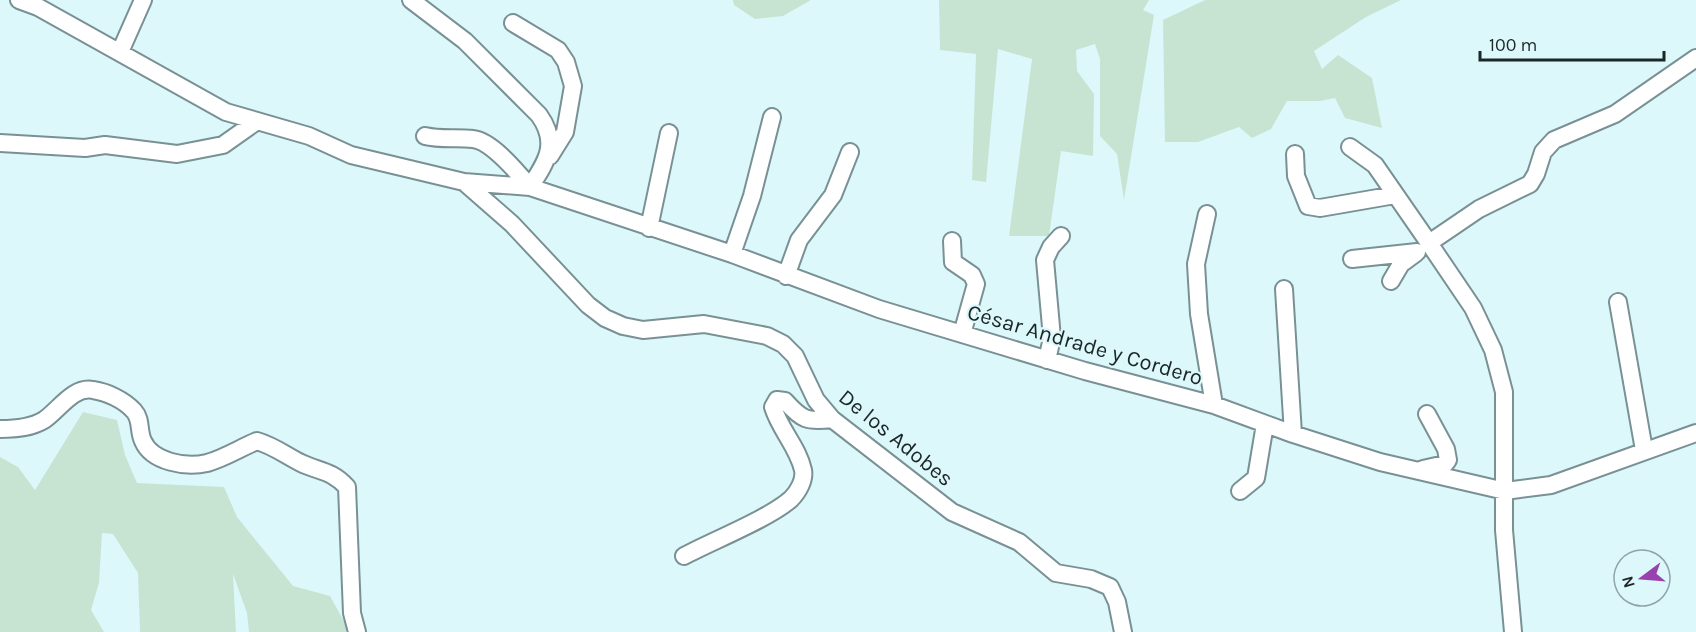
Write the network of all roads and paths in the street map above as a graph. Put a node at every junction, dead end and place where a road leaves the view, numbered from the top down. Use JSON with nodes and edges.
{"nodes":[{"id":1,"x":19,"y":0,"type":"edge"},
{"id":2,"x":143,"y":0,"type":"edge"},
{"id":3,"x":411,"y":0,"type":"edge"},
{"id":4,"x":38,"y":4,"type":"edge"},
{"id":5,"x":513,"y":23,"type":"dead end"},
{"id":6,"x":120,"y":52,"type":"junction"},
{"id":7,"x":1696,"y":58,"type":"edge"},
{"id":8,"x":772,"y":117,"type":"dead end"},
{"id":9,"x":257,"y":121,"type":"junction"},
{"id":10,"x":669,"y":133,"type":"dead end"},
{"id":11,"x":425,"y":136,"type":"dead end"},
{"id":12,"x":0,"y":143,"type":"edge"},
{"id":13,"x":1350,"y":147,"type":"dead end"},
{"id":14,"x":850,"y":152,"type":"dead end"},
{"id":15,"x":1295,"y":154,"type":"dead end"},
{"id":16,"x":545,"y":165,"type":"junction"},
{"id":17,"x":464,"y":182,"type":"junction"},
{"id":18,"x":530,"y":187,"type":"junction"},
{"id":19,"x":1395,"y":195,"type":"junction"},
{"id":20,"x":1207,"y":214,"type":"dead end"},
{"id":21,"x":649,"y":228,"type":"junction"},
{"id":22,"x":1061,"y":236,"type":"dead end"},
{"id":23,"x":952,"y":241,"type":"dead end"},
{"id":24,"x":1427,"y":249,"type":"junction"},
{"id":25,"x":732,"y":254,"type":"junction"},
{"id":26,"x":1352,"y":259,"type":"dead end"},
{"id":27,"x":786,"y":276,"type":"junction"},
{"id":28,"x":1391,"y":281,"type":"dead end"},
{"id":29,"x":1284,"y":289,"type":"dead end"},
{"id":30,"x":1618,"y":302,"type":"dead end"},
{"id":31,"x":962,"y":334,"type":"junction"},
{"id":32,"x":1047,"y":360,"type":"junction"},
{"id":33,"x":1214,"y":405,"type":"junction"},
{"id":34,"x":1427,"y":414,"type":"dead end"},
{"id":35,"x":832,"y":419,"type":"junction"},
{"id":36,"x":1265,"y":424,"type":"junction"},
{"id":37,"x":0,"y":429,"type":"edge"},
{"id":38,"x":1696,"y":432,"type":"edge"},
{"id":39,"x":1293,"y":434,"type":"junction"},
{"id":40,"x":1644,"y":450,"type":"junction"},
{"id":41,"x":1414,"y":470,"type":"junction"},
{"id":42,"x":1240,"y":491,"type":"dead end"},
{"id":43,"x":1505,"y":491,"type":"junction"},
{"id":44,"x":684,"y":556,"type":"dead end"},
{"id":45,"x":357,"y":632,"type":"edge"},
{"id":46,"x":1123,"y":632,"type":"edge"},
{"id":47,"x":1513,"y":632,"type":"edge"}],
"edges":[{"from":1,"to":4,"type":"street","name":"César Andrade y Cordero"},
{"from":2,"to":6,"type":"street"},
{"from":3,"to":16,"type":"street"},
{"from":4,"to":6,"type":"street","name":"César Andrade y Cordero"},
{"from":5,"to":16,"type":"street"},
{"from":6,"to":9,"type":"street","name":"César Andrade y Cordero"},
{"from":7,"to":24,"type":"street"},
{"from":8,"to":25,"type":"street"},
{"from":9,"to":12,"type":"street"},
{"from":9,"to":17,"type":"street","name":"César Andrade y Cordero"},
{"from":10,"to":21,"type":"street"},
{"from":11,"to":18,"type":"street"},
{"from":13,"to":19,"type":"street"},
{"from":14,"to":27,"type":"street"},
{"from":15,"to":19,"type":"street"},
{"from":16,"to":18,"type":"street"},
{"from":17,"to":18,"type":"street","name":"César Andrade y Cordero"},
{"from":17,"to":35,"type":"street","name":"De los Adobes"},
{"from":18,"to":21,"type":"street","name":"César Andrade y Cordero"},
{"from":19,"to":24,"type":"street"},
{"from":20,"to":33,"type":"street"},
{"from":21,"to":25,"type":"street","name":"César Andrade y Cordero"},
{"from":22,"to":32,"type":"street"},
{"from":23,"to":31,"type":"street"},
{"from":24,"to":26,"type":"street"},
{"from":24,"to":28,"type":"street"},
{"from":24,"to":43,"type":"street"},
{"from":25,"to":27,"type":"street","name":"César Andrade y Cordero"},
{"from":27,"to":31,"type":"street","name":"César Andrade y Cordero"},
{"from":29,"to":39,"type":"street"},
{"from":30,"to":40,"type":"street"},
{"from":31,"to":32,"type":"street","name":"César Andrade y Cordero"},
{"from":32,"to":33,"type":"street","name":"César Andrade y Cordero"},
{"from":33,"to":36,"type":"street","name":"César Andrade y Cordero"},
{"from":34,"to":41,"type":"street"},
{"from":35,"to":44,"type":"street"},
{"from":35,"to":46,"type":"street","name":"De los Adobes"},
{"from":36,"to":39,"type":"street","name":"César Andrade y Cordero"},
{"from":36,"to":42,"type":"street"},
{"from":37,"to":45,"type":"street"},
{"from":38,"to":40,"type":"street","name":"César Andrade y Cordero"},
{"from":39,"to":41,"type":"street","name":"César Andrade y Cordero"},
{"from":40,"to":43,"type":"street","name":"César Andrade y Cordero"},
{"from":41,"to":43,"type":"street","name":"César Andrade y Cordero"},
{"from":43,"to":47,"type":"street"}]}
